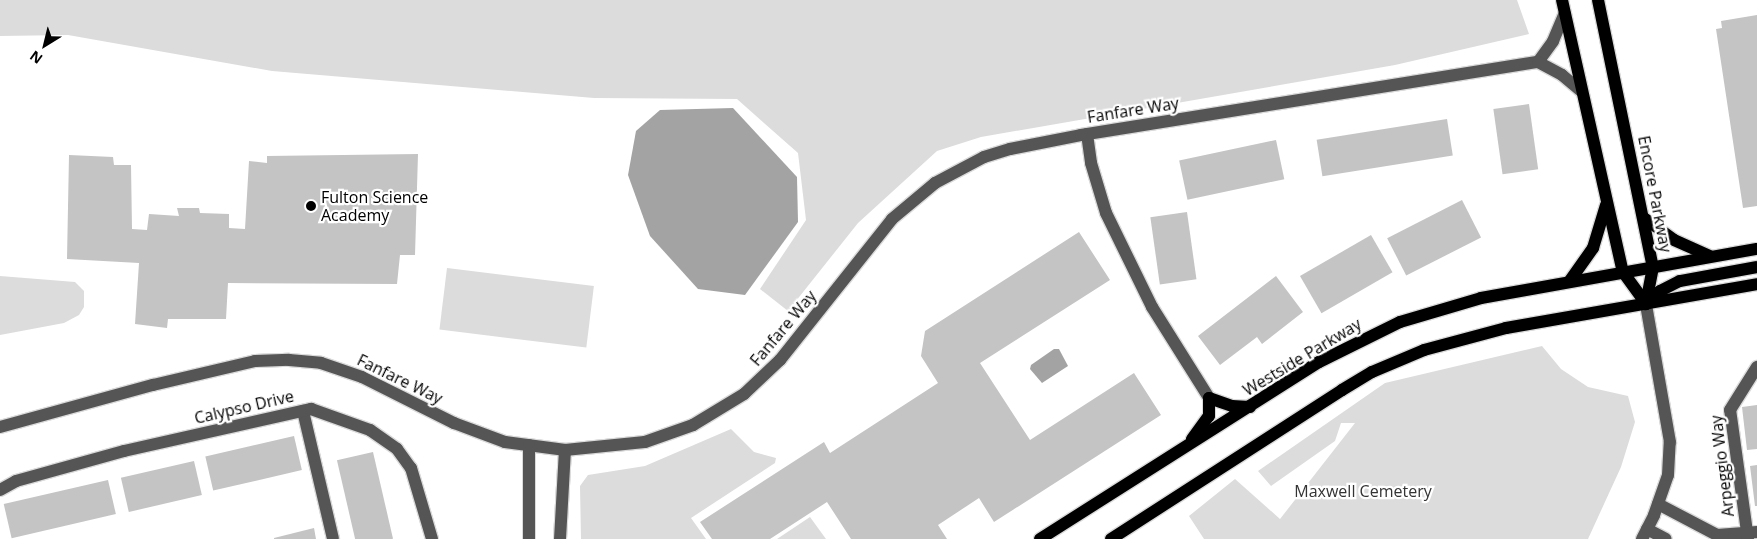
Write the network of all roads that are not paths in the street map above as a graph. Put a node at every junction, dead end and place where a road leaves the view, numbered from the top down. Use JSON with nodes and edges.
{"nodes":[{"id":1,"x":1562,"y":0,"type":"edge"},
{"id":2,"x":1598,"y":0,"type":"edge"},
{"id":3,"x":1565,"y":13,"type":"junction"},
{"id":4,"x":1538,"y":62,"type":"junction"},
{"id":5,"x":1582,"y":92,"type":"junction"},
{"id":6,"x":1087,"y":134,"type":"junction"},
{"id":7,"x":1606,"y":203,"type":"junction"},
{"id":8,"x":1644,"y":218,"type":"junction"},
{"id":9,"x":1757,"y":249,"type":"edge"},
{"id":10,"x":1712,"y":257,"type":"junction"},
{"id":11,"x":1653,"y":267,"type":"junction"},
{"id":12,"x":1757,"y":267,"type":"edge"},
{"id":13,"x":1623,"y":272,"type":"junction"},
{"id":14,"x":1569,"y":282,"type":"junction"},
{"id":15,"x":1757,"y":284,"type":"edge"},
{"id":16,"x":1646,"y":304,"type":"junction"},
{"id":17,"x":1757,"y":367,"type":"edge"},
{"id":18,"x":1209,"y":398,"type":"junction"},
{"id":19,"x":1250,"y":406,"type":"junction"},
{"id":20,"x":303,"y":411,"type":"junction"},
{"id":21,"x":0,"y":427,"type":"edge"},
{"id":22,"x":530,"y":445,"type":"junction"},
{"id":23,"x":564,"y":450,"type":"junction"},
{"id":24,"x":1180,"y":451,"type":"junction"},
{"id":25,"x":0,"y":490,"type":"edge"},
{"id":26,"x":1658,"y":504,"type":"junction"},
{"id":27,"x":1644,"y":534,"type":"edge"},
{"id":28,"x":1751,"y":535,"type":"edge"},
{"id":29,"x":1724,"y":538,"type":"edge"},
{"id":30,"x":333,"y":539,"type":"edge"},
{"id":31,"x":432,"y":539,"type":"edge"},
{"id":32,"x":529,"y":539,"type":"edge"},
{"id":33,"x":560,"y":539,"type":"edge"},
{"id":34,"x":1040,"y":539,"type":"edge"},
{"id":35,"x":1111,"y":539,"type":"edge"},
{"id":36,"x":1666,"y":539,"type":"edge"}],
"edges":[{"from":1,"to":3,"type":"main road"},
{"from":2,"to":8,"type":"main road","name":"Encore Parkway"},
{"from":3,"to":4,"type":"street"},
{"from":3,"to":5,"type":"main road"},
{"from":4,"to":5,"type":"street"},
{"from":4,"to":6,"type":"street","name":"Fanfare Way"},
{"from":5,"to":7,"type":"main road"},
{"from":6,"to":18,"type":"street"},
{"from":6,"to":23,"type":"street","name":"Fanfare Way"},
{"from":7,"to":13,"type":"main road"},
{"from":7,"to":14,"type":"main road"},
{"from":8,"to":10,"type":"main road"},
{"from":8,"to":11,"type":"main road","name":"Encore Parkway"},
{"from":9,"to":10,"type":"main road","name":"Westside Parkway"},
{"from":10,"to":11,"type":"main road","name":"Westside Parkway"},
{"from":11,"to":13,"type":"main road","name":"Westside Parkway"},
{"from":11,"to":16,"type":"main road","name":"Encore Parkway"},
{"from":12,"to":16,"type":"main road"},
{"from":13,"to":14,"type":"main road","name":"Westside Parkway"},
{"from":13,"to":16,"type":"main road"},
{"from":14,"to":19,"type":"main road","name":"Westside Parkway"},
{"from":15,"to":16,"type":"main road"},
{"from":16,"to":26,"type":"street","name":"Encore Parkway"},
{"from":16,"to":35,"type":"main road"},
{"from":17,"to":28,"type":"street","name":"Arpeggio Way"},
{"from":18,"to":19,"type":"main road"},
{"from":18,"to":24,"type":"main road"},
{"from":19,"to":24,"type":"main road","name":"Westside Parkway"},
{"from":20,"to":25,"type":"street","name":"Calypso Drive"},
{"from":20,"to":30,"type":"street"},
{"from":20,"to":31,"type":"street","name":"Calypso Drive"},
{"from":21,"to":22,"type":"street","name":"Fanfare Way"},
{"from":22,"to":23,"type":"street","name":"Fanfare Way"},
{"from":22,"to":32,"type":"street"},
{"from":23,"to":33,"type":"street"},
{"from":24,"to":34,"type":"main road","name":"Westside Parkway"},
{"from":26,"to":27,"type":"street","name":"Encore Parkway"},
{"from":26,"to":29,"type":"street"},
{"from":27,"to":36,"type":"street"},
{"from":28,"to":29,"type":"street"}]}
